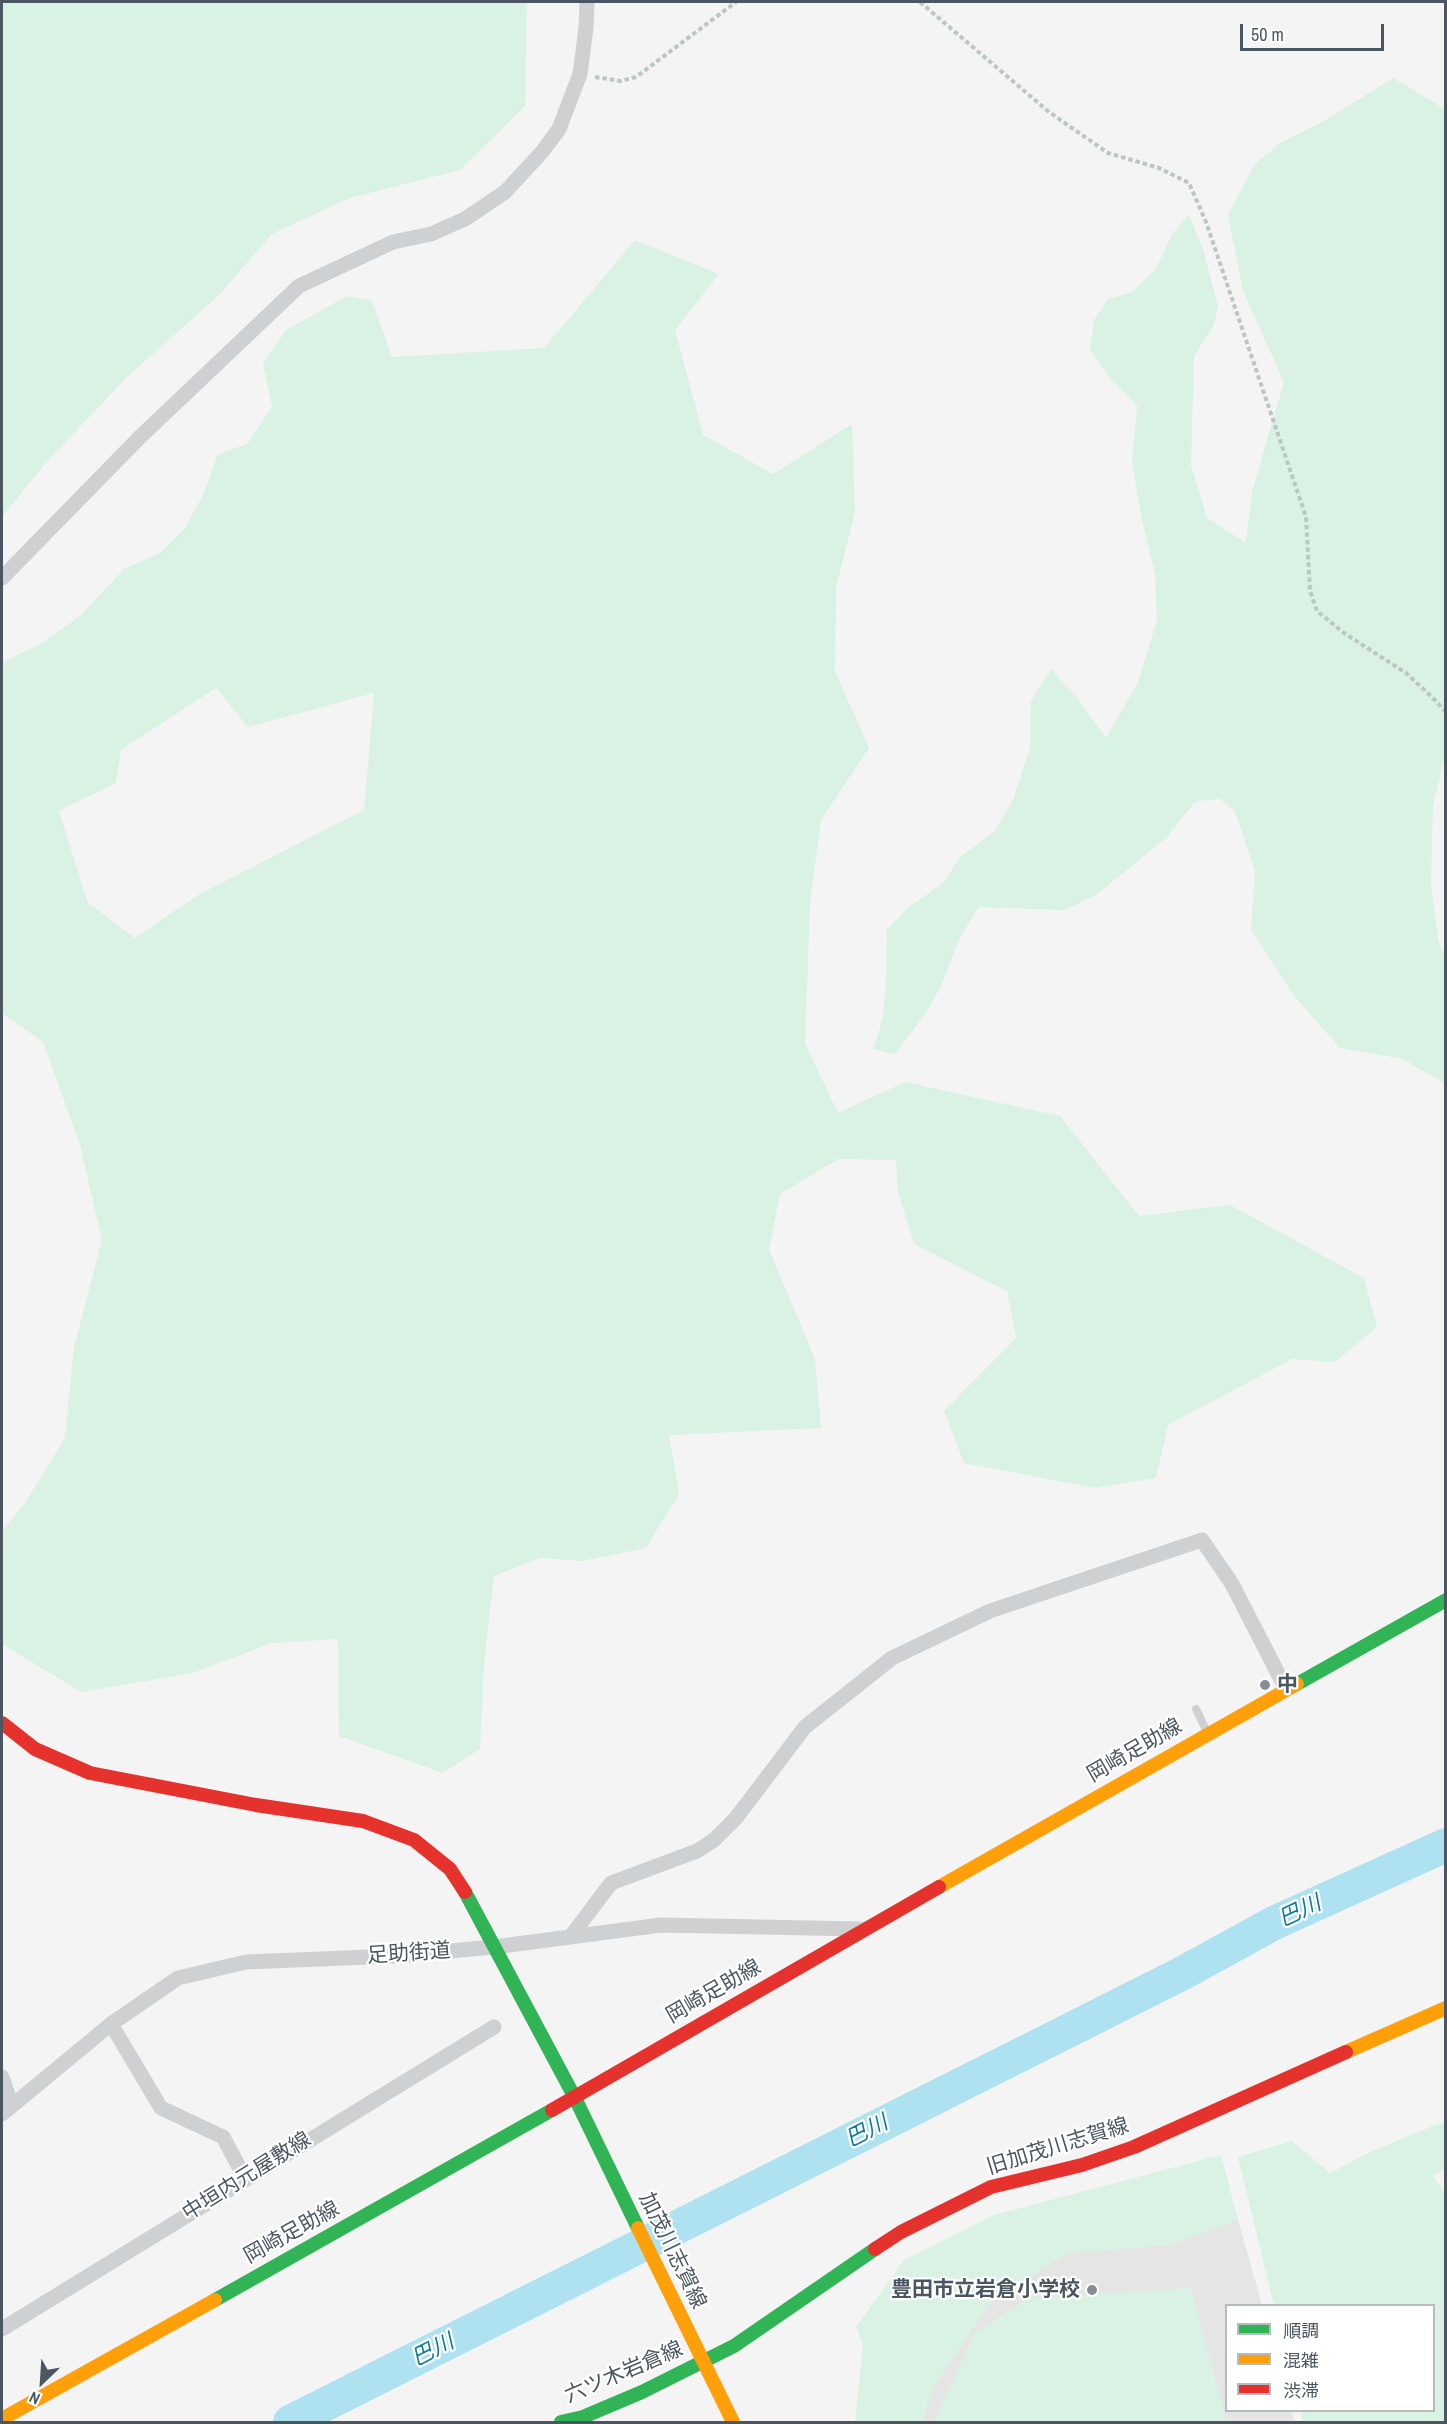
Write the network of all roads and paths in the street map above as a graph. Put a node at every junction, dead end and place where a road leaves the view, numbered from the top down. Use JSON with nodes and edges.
{"nodes":[{"id":1,"x":587,"y":2,"type":"edge"},
{"id":2,"x":736,"y":2,"type":"edge"},
{"id":3,"x":920,"y":2,"type":"edge"},
{"id":4,"x":580,"y":74,"type":"junction"},
{"id":5,"x":2,"y":578,"type":"edge"},
{"id":6,"x":1446,"y":712,"type":"edge"},
{"id":7,"x":1446,"y":1600,"type":"edge"},
{"id":8,"x":1286,"y":1689,"type":"junction"},
{"id":9,"x":1196,"y":1709,"type":"dead end"},
{"id":10,"x":2,"y":1723,"type":"edge"},
{"id":11,"x":1208,"y":1734,"type":"junction"},
{"id":12,"x":863,"y":1930,"type":"junction"},
{"id":13,"x":572,"y":1935,"type":"junction"},
{"id":14,"x":494,"y":1947,"type":"junction"},
{"id":15,"x":1446,"y":2008,"type":"edge"},
{"id":16,"x":111,"y":2024,"type":"junction"},
{"id":17,"x":494,"y":2027,"type":"dead end"},
{"id":18,"x":2,"y":2077,"type":"edge"},
{"id":19,"x":575,"y":2098,"type":"junction"},
{"id":20,"x":6,"y":2109,"type":"edge"},
{"id":21,"x":245,"y":2178,"type":"junction"},
{"id":22,"x":2,"y":2329,"type":"edge"},
{"id":23,"x":703,"y":2362,"type":"junction"},
{"id":24,"x":2,"y":2419,"type":"edge"},
{"id":25,"x":586,"y":2420,"type":"edge"},
{"id":26,"x":561,"y":2422,"type":"edge"},
{"id":27,"x":733,"y":2422,"type":"edge"}],
"edges":[{"from":1,"to":4,"type":"street"},
{"from":2,"to":4,"type":"path"},
{"from":3,"to":6,"type":"path"},
{"from":4,"to":5,"type":"street"},
{"from":7,"to":8,"type":"main road","name":"岡崎足助線"},
{"from":8,"to":11,"type":"main road","name":"岡崎足助線"},
{"from":8,"to":13,"type":"street"},
{"from":9,"to":11,"type":"lane"},
{"from":10,"to":14,"type":"main road","name":"加茂川志賀線"},
{"from":11,"to":12,"type":"main road","name":"岡崎足助線"},
{"from":12,"to":13,"type":"street","name":"足助街道"},
{"from":12,"to":19,"type":"main road","name":"岡崎足助線"},
{"from":13,"to":14,"type":"street","name":"足助街道"},
{"from":14,"to":16,"type":"street","name":"足助街道"},
{"from":14,"to":19,"type":"main road","name":"加茂川志賀線"},
{"from":15,"to":23,"type":"main road","name":"旧加茂川志賀線"},
{"from":16,"to":20,"type":"street","name":"足助街道"},
{"from":16,"to":21,"type":"street"},
{"from":17,"to":21,"type":"street","name":"中垣内元屋敷線"},
{"from":18,"to":20,"type":"street"},
{"from":19,"to":23,"type":"main road","name":"加茂川志賀線"},
{"from":19,"to":24,"type":"main road","name":"岡崎足助線"},
{"from":21,"to":22,"type":"street","name":"中垣内元屋敷線"},
{"from":23,"to":25,"type":"main road","name":"六ツ木岩倉線"},
{"from":23,"to":27,"type":"main road","name":"加茂川志賀線"},
{"from":25,"to":26,"type":"main road","name":"六ツ木岩倉線"}]}
